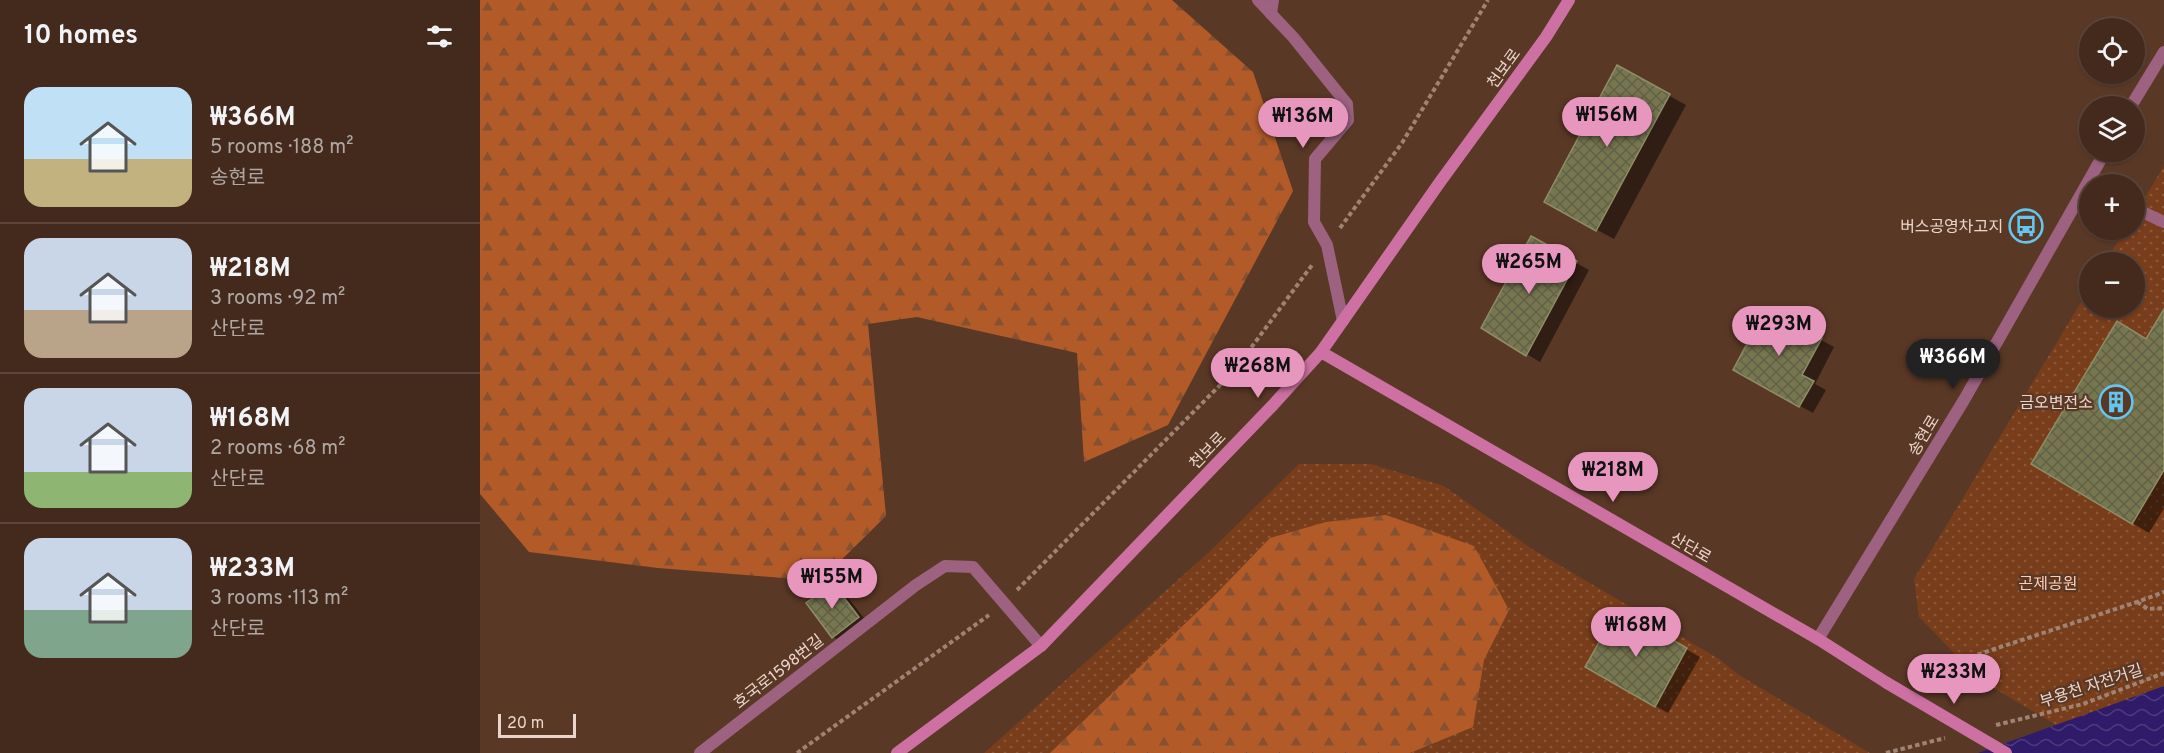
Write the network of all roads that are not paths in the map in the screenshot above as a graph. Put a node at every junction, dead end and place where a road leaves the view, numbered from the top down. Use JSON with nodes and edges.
{"nodes":[{"id":1,"x":1258,"y":0,"type":"edge"},
{"id":2,"x":1273,"y":0,"type":"edge"},
{"id":3,"x":1569,"y":0,"type":"edge"},
{"id":4,"x":1271,"y":14,"type":"junction"},
{"id":5,"x":2164,"y":52,"type":"edge"},
{"id":6,"x":2138,"y":96,"type":"edge"},
{"id":7,"x":2079,"y":202,"type":"edge"},
{"id":8,"x":2145,"y":213,"type":"edge"},
{"id":9,"x":2164,"y":222,"type":"edge"},
{"id":10,"x":1343,"y":321,"type":"junction"},
{"id":11,"x":1321,"y":352,"type":"junction"},
{"id":12,"x":1818,"y":639,"type":"junction"},
{"id":13,"x":1041,"y":646,"type":"junction"},
{"id":14,"x":700,"y":753,"type":"edge"},
{"id":15,"x":897,"y":753,"type":"edge"},
{"id":16,"x":2006,"y":753,"type":"edge"}],
"edges":[{"from":1,"to":4,"type":"street"},
{"from":2,"to":4,"type":"street"},
{"from":3,"to":10,"type":"main road","name":"천보로"},
{"from":4,"to":10,"type":"street"},
{"from":5,"to":6,"type":"street"},
{"from":7,"to":12,"type":"street","name":"송현로"},
{"from":8,"to":9,"type":"street"},
{"from":10,"to":11,"type":"main road","name":"천보로"},
{"from":11,"to":12,"type":"main road","name":"산단로"},
{"from":11,"to":13,"type":"main road","name":"천보로"},
{"from":12,"to":16,"type":"main road","name":"산단로","bridge":true},
{"from":13,"to":14,"type":"street","name":"호국로1598번길"},
{"from":13,"to":15,"type":"main road","name":"천보로"}]}
